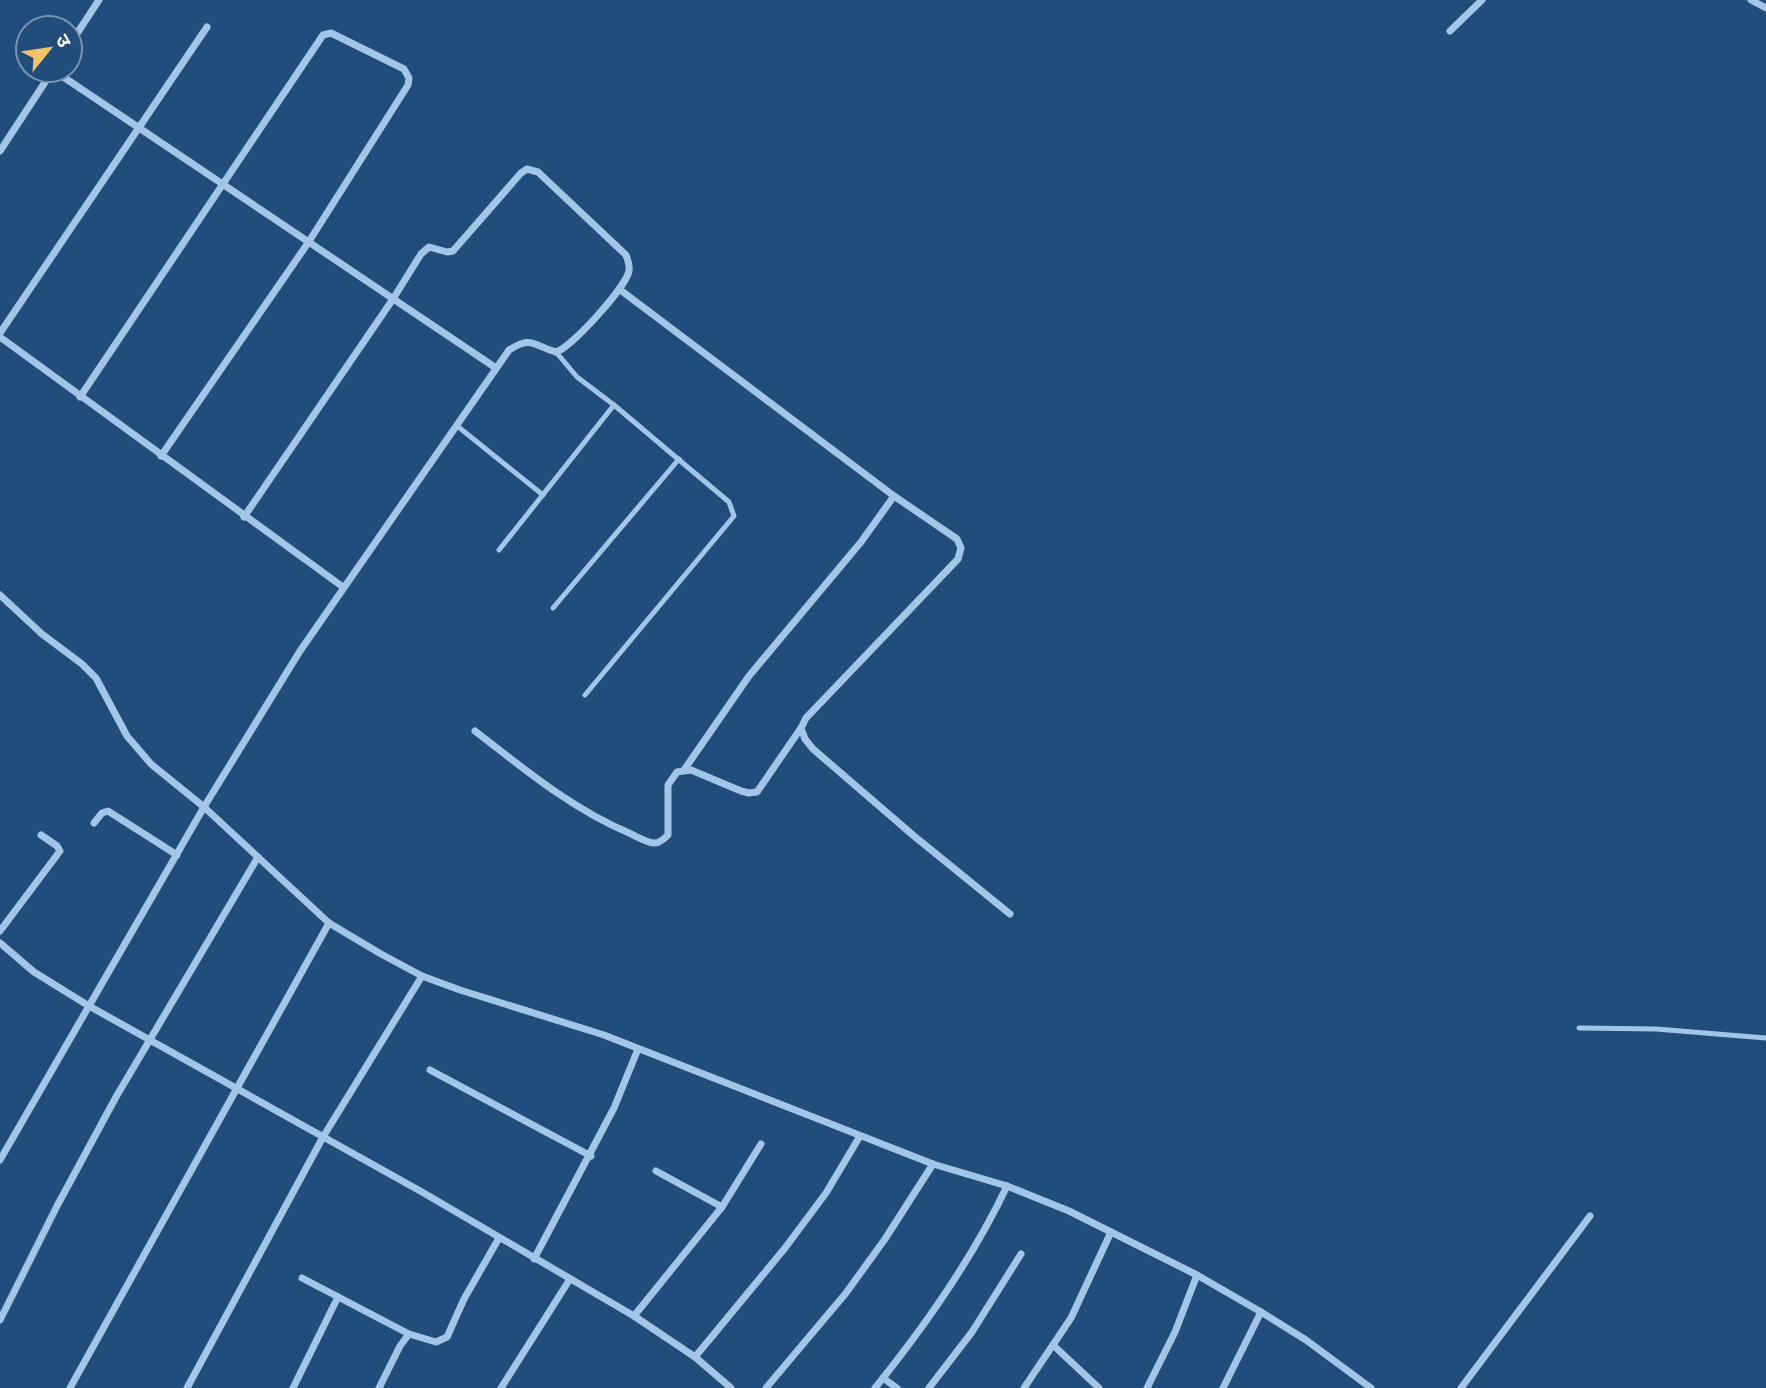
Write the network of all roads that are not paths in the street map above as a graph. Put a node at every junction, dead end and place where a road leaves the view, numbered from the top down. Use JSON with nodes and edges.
{"nodes":[{"id":1,"x":99,"y":0,"type":"edge"},
{"id":2,"x":1482,"y":0,"type":"edge"},
{"id":3,"x":1754,"y":1,"type":"edge"},
{"id":4,"x":1766,"y":8,"type":"edge"},
{"id":5,"x":84,"y":23,"type":"edge"},
{"id":6,"x":207,"y":27,"type":"dead end"},
{"id":7,"x":1450,"y":31,"type":"dead end"},
{"id":8,"x":44,"y":84,"type":"edge"},
{"id":9,"x":74,"y":84,"type":"edge"},
{"id":10,"x":138,"y":127,"type":"junction"},
{"id":11,"x":0,"y":150,"type":"edge"},
{"id":12,"x":224,"y":185,"type":"junction"},
{"id":13,"x":308,"y":243,"type":"junction"},
{"id":14,"x":619,"y":289,"type":"junction"},
{"id":15,"x":393,"y":299,"type":"junction"},
{"id":16,"x":0,"y":335,"type":"edge"},
{"id":17,"x":556,"y":352,"type":"junction"},
{"id":18,"x":496,"y":368,"type":"junction"},
{"id":19,"x":80,"y":397,"type":"junction"},
{"id":20,"x":614,"y":405,"type":"junction"},
{"id":21,"x":456,"y":425,"type":"junction"},
{"id":22,"x":161,"y":456,"type":"junction"},
{"id":23,"x":679,"y":459,"type":"junction"},
{"id":24,"x":543,"y":495,"type":"junction"},
{"id":25,"x":894,"y":496,"type":"junction"},
{"id":26,"x":244,"y":517,"type":"junction"},
{"id":27,"x":499,"y":550,"type":"dead end"},
{"id":28,"x":343,"y":587,"type":"junction"},
{"id":29,"x":0,"y":595,"type":"edge"},
{"id":30,"x":553,"y":608,"type":"dead end"},
{"id":31,"x":584,"y":695,"type":"dead end"},
{"id":32,"x":801,"y":728,"type":"junction"},
{"id":33,"x":475,"y":732,"type":"dead end"},
{"id":34,"x":684,"y":770,"type":"junction"},
{"id":35,"x":204,"y":807,"type":"junction"},
{"id":36,"x":94,"y":823,"type":"dead end"},
{"id":37,"x":41,"y":835,"type":"dead end"},
{"id":38,"x":177,"y":855,"type":"junction"},
{"id":39,"x":258,"y":857,"type":"junction"},
{"id":40,"x":1010,"y":914,"type":"dead end"},
{"id":41,"x":329,"y":923,"type":"junction"},
{"id":42,"x":0,"y":931,"type":"edge"},
{"id":43,"x":0,"y":943,"type":"edge"},
{"id":44,"x":422,"y":976,"type":"junction"},
{"id":45,"x":89,"y":1006,"type":"junction"},
{"id":46,"x":1579,"y":1028,"type":"dead end"},
{"id":47,"x":1766,"y":1038,"type":"edge"},
{"id":48,"x":150,"y":1039,"type":"junction"},
{"id":49,"x":638,"y":1049,"type":"junction"},
{"id":50,"x":430,"y":1070,"type":"dead end"},
{"id":51,"x":237,"y":1089,"type":"junction"},
{"id":52,"x":860,"y":1136,"type":"junction"},
{"id":53,"x":323,"y":1138,"type":"junction"},
{"id":54,"x":761,"y":1144,"type":"dead end"},
{"id":55,"x":590,"y":1156,"type":"junction"},
{"id":56,"x":0,"y":1160,"type":"edge"},
{"id":57,"x":933,"y":1164,"type":"junction"},
{"id":58,"x":656,"y":1171,"type":"dead end"},
{"id":59,"x":1007,"y":1186,"type":"junction"},
{"id":60,"x":722,"y":1206,"type":"junction"},
{"id":61,"x":1590,"y":1216,"type":"dead end"},
{"id":62,"x":1111,"y":1231,"type":"junction"},
{"id":63,"x":499,"y":1238,"type":"junction"},
{"id":64,"x":1021,"y":1254,"type":"dead end"},
{"id":65,"x":534,"y":1259,"type":"junction"},
{"id":66,"x":1198,"y":1275,"type":"junction"},
{"id":67,"x":302,"y":1278,"type":"dead end"},
{"id":68,"x":570,"y":1279,"type":"junction"},
{"id":69,"x":338,"y":1297,"type":"junction"},
{"id":70,"x":1261,"y":1312,"type":"junction"},
{"id":71,"x":634,"y":1316,"type":"junction"},
{"id":72,"x":0,"y":1320,"type":"edge"},
{"id":73,"x":409,"y":1335,"type":"junction"},
{"id":74,"x":1053,"y":1345,"type":"junction"},
{"id":75,"x":695,"y":1357,"type":"junction"},
{"id":76,"x":883,"y":1378,"type":"junction"},
{"id":77,"x":70,"y":1388,"type":"edge"},
{"id":78,"x":187,"y":1388,"type":"edge"},
{"id":79,"x":293,"y":1388,"type":"edge"},
{"id":80,"x":379,"y":1388,"type":"edge"},
{"id":81,"x":501,"y":1388,"type":"edge"},
{"id":82,"x":731,"y":1388,"type":"edge"},
{"id":83,"x":765,"y":1388,"type":"edge"},
{"id":84,"x":875,"y":1388,"type":"edge"},
{"id":85,"x":897,"y":1388,"type":"edge"},
{"id":86,"x":929,"y":1388,"type":"edge"},
{"id":87,"x":1024,"y":1388,"type":"edge"},
{"id":88,"x":1099,"y":1388,"type":"edge"},
{"id":89,"x":1147,"y":1388,"type":"edge"},
{"id":90,"x":1223,"y":1388,"type":"edge"},
{"id":91,"x":1371,"y":1388,"type":"edge"},
{"id":92,"x":1461,"y":1388,"type":"edge"}],
"edges":[{"from":1,"to":5,"type":"street"},
{"from":2,"to":7,"type":"street"},
{"from":3,"to":4,"type":"street"},
{"from":6,"to":10,"type":"street"},
{"from":8,"to":11,"type":"street"},
{"from":9,"to":10,"type":"street"},
{"from":10,"to":12,"type":"street"},
{"from":10,"to":16,"type":"street"},
{"from":12,"to":13,"type":"street"},
{"from":12,"to":13,"type":"street"},
{"from":12,"to":19,"type":"street"},
{"from":13,"to":15,"type":"street"},
{"from":13,"to":22,"type":"street"},
{"from":14,"to":15,"type":"street"},
{"from":14,"to":17,"type":"street"},
{"from":14,"to":25,"type":"street"},
{"from":15,"to":18,"type":"street"},
{"from":15,"to":26,"type":"street"},
{"from":16,"to":19,"type":"street"},
{"from":17,"to":18,"type":"street"},
{"from":17,"to":20,"type":"lane"},
{"from":18,"to":21,"type":"street"},
{"from":19,"to":22,"type":"street"},
{"from":20,"to":23,"type":"lane"},
{"from":20,"to":24,"type":"lane"},
{"from":21,"to":24,"type":"lane"},
{"from":21,"to":28,"type":"street"},
{"from":22,"to":26,"type":"street"},
{"from":23,"to":30,"type":"lane"},
{"from":23,"to":31,"type":"lane"},
{"from":24,"to":27,"type":"lane"},
{"from":25,"to":32,"type":"street"},
{"from":25,"to":34,"type":"street"},
{"from":26,"to":28,"type":"street"},
{"from":28,"to":35,"type":"street"},
{"from":29,"to":35,"type":"street"},
{"from":32,"to":34,"type":"street"},
{"from":32,"to":40,"type":"street"},
{"from":33,"to":34,"type":"street"},
{"from":35,"to":38,"type":"street"},
{"from":35,"to":39,"type":"street"},
{"from":36,"to":38,"type":"street"},
{"from":37,"to":42,"type":"street"},
{"from":38,"to":45,"type":"street"},
{"from":39,"to":41,"type":"street"},
{"from":39,"to":48,"type":"street"},
{"from":41,"to":44,"type":"street"},
{"from":41,"to":51,"type":"street"},
{"from":43,"to":45,"type":"street"},
{"from":44,"to":49,"type":"street"},
{"from":44,"to":53,"type":"street"},
{"from":45,"to":48,"type":"street"},
{"from":45,"to":56,"type":"street"},
{"from":46,"to":47,"type":"lane"},
{"from":48,"to":51,"type":"street"},
{"from":48,"to":72,"type":"street"},
{"from":49,"to":52,"type":"street"},
{"from":49,"to":55,"type":"street"},
{"from":50,"to":55,"type":"street"},
{"from":51,"to":53,"type":"street"},
{"from":51,"to":77,"type":"street"},
{"from":52,"to":57,"type":"street"},
{"from":52,"to":75,"type":"street"},
{"from":53,"to":63,"type":"street"},
{"from":53,"to":78,"type":"street"},
{"from":54,"to":60,"type":"street"},
{"from":55,"to":65,"type":"street"},
{"from":57,"to":59,"type":"street"},
{"from":57,"to":83,"type":"street"},
{"from":58,"to":60,"type":"street"},
{"from":59,"to":62,"type":"street"},
{"from":59,"to":76,"type":"street"},
{"from":60,"to":71,"type":"street"},
{"from":61,"to":92,"type":"street"},
{"from":62,"to":66,"type":"street"},
{"from":62,"to":74,"type":"street"},
{"from":63,"to":65,"type":"street"},
{"from":63,"to":73,"type":"street"},
{"from":64,"to":86,"type":"street"},
{"from":65,"to":68,"type":"street"},
{"from":66,"to":70,"type":"street"},
{"from":66,"to":89,"type":"street"},
{"from":67,"to":69,"type":"street"},
{"from":68,"to":71,"type":"street"},
{"from":68,"to":81,"type":"street"},
{"from":69,"to":73,"type":"street"},
{"from":69,"to":79,"type":"street"},
{"from":70,"to":90,"type":"street"},
{"from":70,"to":91,"type":"street"},
{"from":71,"to":75,"type":"street"},
{"from":73,"to":80,"type":"street"},
{"from":74,"to":87,"type":"street"},
{"from":74,"to":88,"type":"street"},
{"from":75,"to":82,"type":"street"},
{"from":76,"to":84,"type":"street"},
{"from":76,"to":85,"type":"street"}]}
